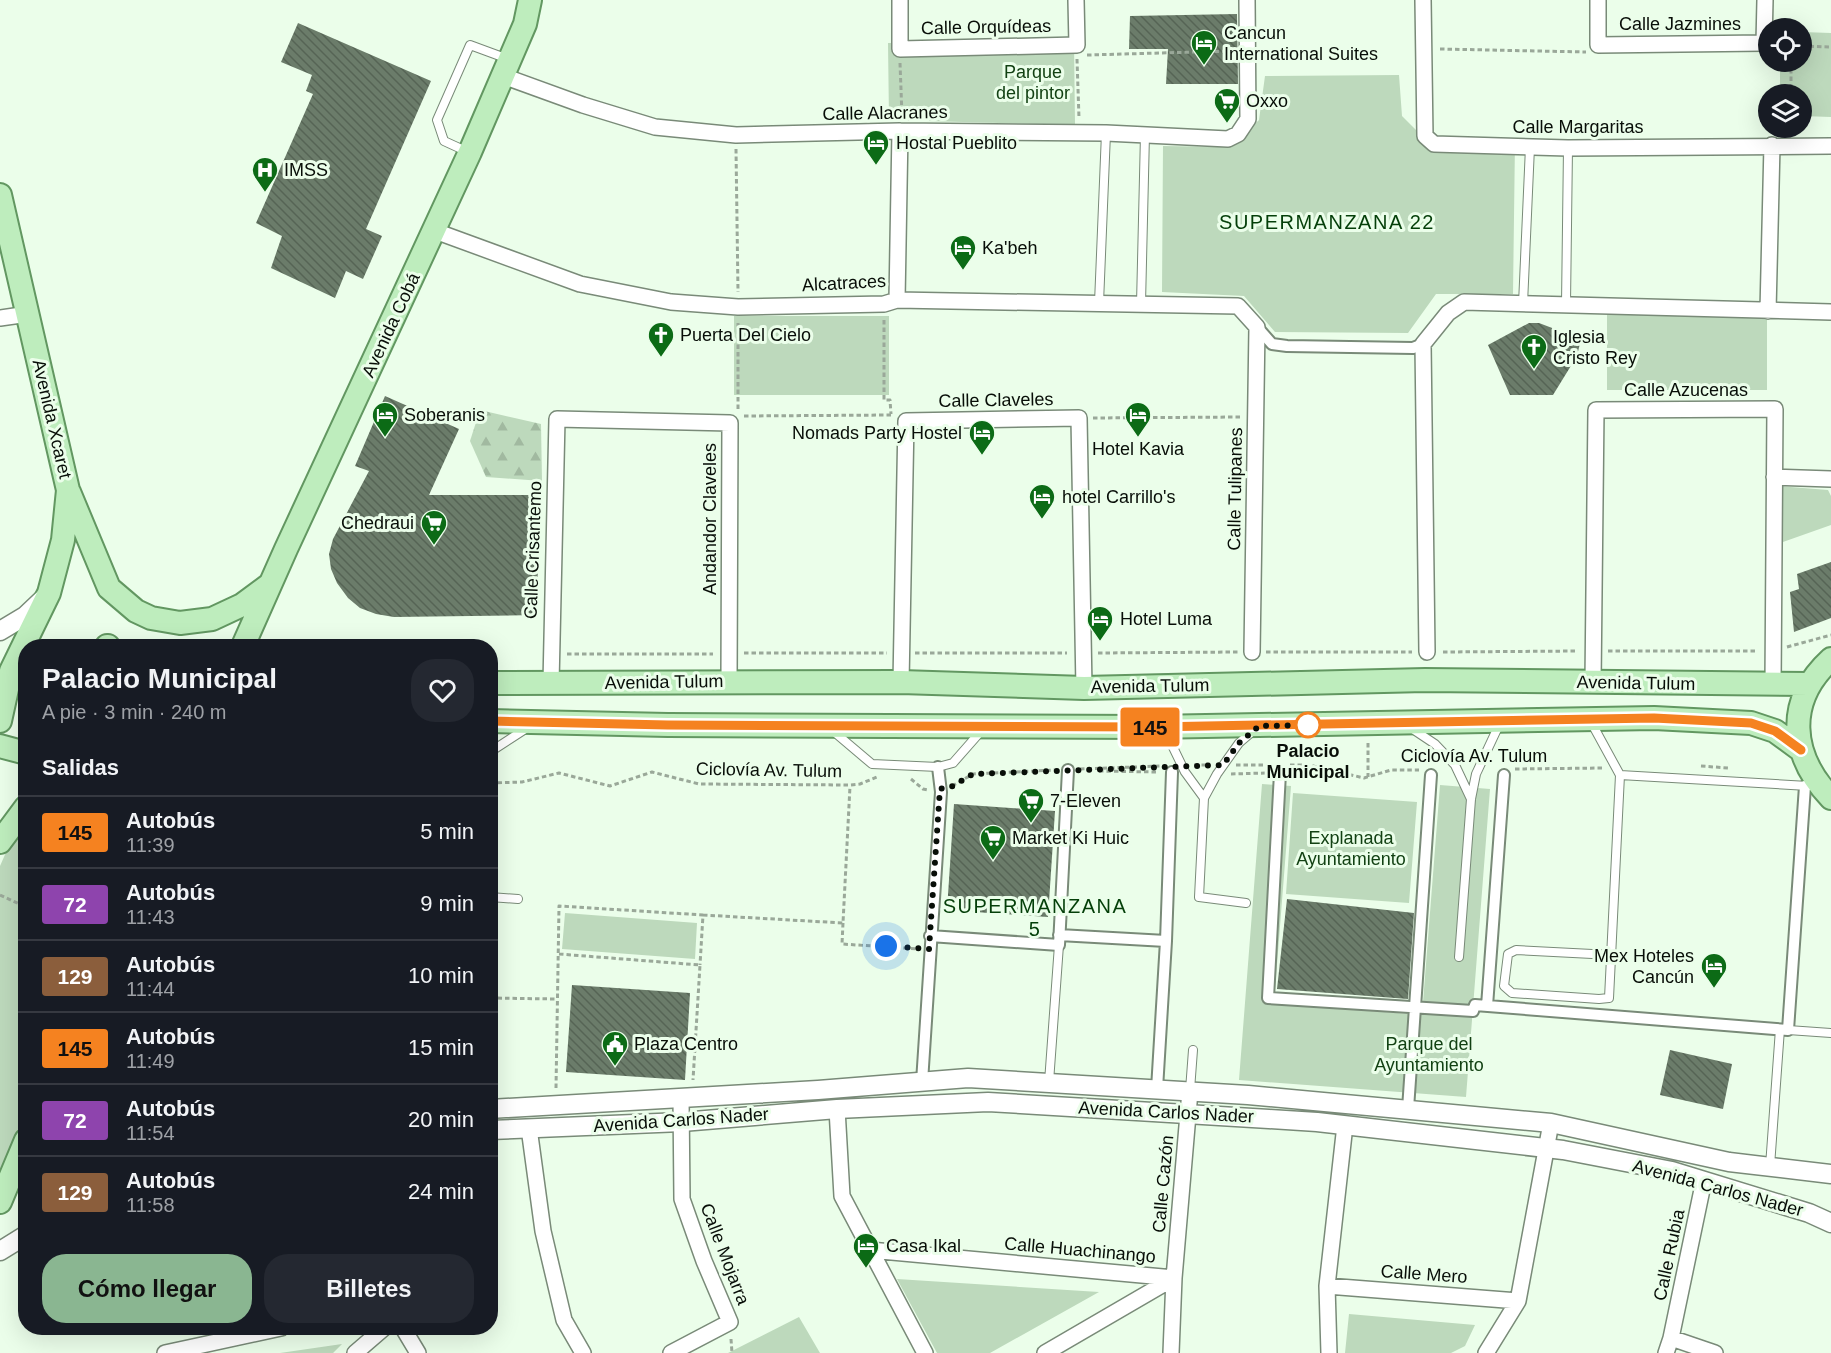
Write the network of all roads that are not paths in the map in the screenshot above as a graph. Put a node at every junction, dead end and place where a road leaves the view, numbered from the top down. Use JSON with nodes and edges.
{"nodes":[{"id":1,"x":530,"y":0,"type":"edge"},
{"id":2,"x":539,"y":0,"type":"edge"},
{"id":3,"x":900,"y":0,"type":"edge"},
{"id":4,"x":1076,"y":0,"type":"edge"},
{"id":5,"x":1247,"y":0,"type":"edge"},
{"id":6,"x":1423,"y":0,"type":"edge"},
{"id":7,"x":1598,"y":0,"type":"edge"},
{"id":8,"x":1765,"y":0,"type":"edge"},
{"id":9,"x":525,"y":24,"type":"junction"},
{"id":10,"x":506,"y":68,"type":"junction"},
{"id":11,"x":900,"y":131,"type":"junction"},
{"id":12,"x":1106,"y":133,"type":"junction"},
{"id":13,"x":1145,"y":134,"type":"junction"},
{"id":14,"x":1772,"y":145,"type":"junction"},
{"id":15,"x":1831,"y":146,"type":"edge"},
{"id":16,"x":1530,"y":147,"type":"junction"},
{"id":17,"x":1568,"y":148,"type":"junction"},
{"id":18,"x":470,"y":152,"type":"junction"},
{"id":19,"x":0,"y":195,"type":"edge"},
{"id":20,"x":435,"y":231,"type":"junction"},
{"id":21,"x":890,"y":302,"type":"junction"},
{"id":22,"x":1100,"y":303,"type":"junction"},
{"id":23,"x":1142,"y":304,"type":"junction"},
{"id":24,"x":1566,"y":304,"type":"junction"},
{"id":25,"x":1523,"y":305,"type":"junction"},
{"id":26,"x":1768,"y":311,"type":"junction"},
{"id":27,"x":1831,"y":312,"type":"edge"},
{"id":28,"x":28,"y":314,"type":"junction"},
{"id":29,"x":0,"y":318,"type":"edge"},
{"id":30,"x":1257,"y":327,"type":"junction"},
{"id":31,"x":1423,"y":344,"type":"junction"},
{"id":32,"x":557,"y":419,"type":"joint"},
{"id":33,"x":1774,"y":477,"type":"junction"},
{"id":34,"x":1831,"y":479,"type":"edge"},
{"id":35,"x":68,"y":490,"type":"junction"},
{"id":36,"x":271,"y":583,"type":"junction"},
{"id":37,"x":49,"y":592,"type":"junction"},
{"id":38,"x":0,"y":631,"type":"edge"},
{"id":39,"x":26,"y":639,"type":"edge"},
{"id":40,"x":246,"y":639,"type":"edge"},
{"id":41,"x":1252,"y":652,"type":"road end"},
{"id":42,"x":1427,"y":652,"type":"road end"},
{"id":43,"x":1831,"y":659,"type":"edge"},
{"id":44,"x":12,"y":669,"type":"edge"},
{"id":45,"x":729,"y":681,"type":"junction"},
{"id":46,"x":901,"y":682,"type":"junction"},
{"id":47,"x":1593,"y":682,"type":"junction"},
{"id":48,"x":498,"y":683,"type":"edge"},
{"id":49,"x":551,"y":683,"type":"junction"},
{"id":50,"x":1773,"y":684,"type":"junction"},
{"id":51,"x":1809,"y":684,"type":"junction"},
{"id":52,"x":1084,"y":688,"type":"junction"},
{"id":53,"x":1590,"y":720,"type":"junction"},
{"id":54,"x":0,"y":721,"type":"edge"},
{"id":55,"x":498,"y":721,"type":"edge"},
{"id":56,"x":536,"y":722,"type":"junction"},
{"id":57,"x":1501,"y":722,"type":"junction"},
{"id":58,"x":1405,"y":723,"type":"junction"},
{"id":59,"x":827,"y":726,"type":"junction"},
{"id":60,"x":1259,"y":726,"type":"junction"},
{"id":61,"x":985,"y":727,"type":"junction"},
{"id":62,"x":1153,"y":727,"type":"junction"},
{"id":63,"x":0,"y":746,"type":"edge"},
{"id":64,"x":498,"y":747,"type":"edge"},
{"id":65,"x":1801,"y":750,"type":"junction"},
{"id":66,"x":18,"y":751,"type":"edge"},
{"id":67,"x":938,"y":767,"type":"junction"},
{"id":68,"x":1282,"y":768,"type":"road end"},
{"id":69,"x":1177,"y":769,"type":"junction"},
{"id":70,"x":1068,"y":770,"type":"road end"},
{"id":71,"x":1428,"y":772,"type":"road end"},
{"id":72,"x":1508,"y":772,"type":"road end"},
{"id":73,"x":1619,"y":772,"type":"junction"},
{"id":74,"x":1819,"y":790,"type":"edge"},
{"id":75,"x":1204,"y":798,"type":"junction"},
{"id":76,"x":1471,"y":799,"type":"junction"},
{"id":77,"x":18,"y":818,"type":"edge"},
{"id":78,"x":0,"y":842,"type":"edge"},
{"id":79,"x":498,"y":898,"type":"edge"},
{"id":80,"x":518,"y":899,"type":"dead end"},
{"id":81,"x":1246,"y":903,"type":"dead end"},
{"id":82,"x":930,"y":936,"type":"junction"},
{"id":83,"x":1059,"y":940,"type":"junction"},
{"id":84,"x":1166,"y":941,"type":"junction"},
{"id":85,"x":1612,"y":955,"type":"junction"},
{"id":86,"x":1459,"y":957,"type":"dead end"},
{"id":87,"x":1487,"y":1006,"type":"junction"},
{"id":88,"x":1417,"y":1007,"type":"junction"},
{"id":89,"x":1784,"y":1030,"type":"junction"},
{"id":90,"x":1831,"y":1033,"type":"edge"},
{"id":91,"x":1193,"y":1050,"type":"dead end"},
{"id":92,"x":922,"y":1082,"type":"junction"},
{"id":93,"x":1049,"y":1082,"type":"junction"},
{"id":94,"x":1157,"y":1089,"type":"junction"},
{"id":95,"x":1190,"y":1091,"type":"junction"},
{"id":96,"x":687,"y":1097,"type":"junction"},
{"id":97,"x":1271,"y":1097,"type":"junction"},
{"id":98,"x":498,"y":1109,"type":"edge"},
{"id":99,"x":837,"y":1109,"type":"junction"},
{"id":100,"x":1408,"y":1109,"type":"junction"},
{"id":101,"x":1188,"y":1114,"type":"junction"},
{"id":102,"x":1269,"y":1119,"type":"junction"},
{"id":103,"x":682,"y":1122,"type":"junction"},
{"id":104,"x":1551,"y":1124,"type":"junction"},
{"id":105,"x":1344,"y":1125,"type":"junction"},
{"id":106,"x":529,"y":1128,"type":"junction"},
{"id":107,"x":498,"y":1130,"type":"edge"},
{"id":108,"x":1547,"y":1148,"type":"junction"},
{"id":109,"x":18,"y":1159,"type":"edge"},
{"id":110,"x":1770,"y":1166,"type":"junction"},
{"id":111,"x":1831,"y":1174,"type":"edge"},
{"id":112,"x":1704,"y":1180,"type":"junction"},
{"id":113,"x":0,"y":1202,"type":"edge"},
{"id":114,"x":1831,"y":1223,"type":"edge"},
{"id":115,"x":18,"y":1240,"type":"edge"},
{"id":116,"x":870,"y":1250,"type":"junction"},
{"id":117,"x":0,"y":1251,"type":"edge"},
{"id":118,"x":1174,"y":1278,"type":"junction"},
{"id":119,"x":1328,"y":1286,"type":"junction"},
{"id":120,"x":1518,"y":1301,"type":"junction"},
{"id":121,"x":247,"y":1335,"type":"edge"},
{"id":122,"x":376,"y":1335,"type":"edge"},
{"id":123,"x":407,"y":1335,"type":"edge"},
{"id":124,"x":1671,"y":1338,"type":"junction"},
{"id":125,"x":166,"y":1352,"type":"edge"},
{"id":126,"x":355,"y":1353,"type":"edge"},
{"id":127,"x":418,"y":1353,"type":"edge"},
{"id":128,"x":583,"y":1353,"type":"edge"},
{"id":129,"x":671,"y":1353,"type":"edge"},
{"id":130,"x":925,"y":1353,"type":"edge"},
{"id":131,"x":1045,"y":1353,"type":"edge"},
{"id":132,"x":1171,"y":1353,"type":"edge"},
{"id":133,"x":1329,"y":1353,"type":"edge"},
{"id":134,"x":1486,"y":1353,"type":"edge"},
{"id":135,"x":1666,"y":1353,"type":"edge"},
{"id":136,"x":1714,"y":1353,"type":"edge"}],
"edges":[{"from":1,"to":9,"type":"main road","name":"Avenida Cobá"},
{"from":2,"to":9,"type":"main road"},
{"from":3,"to":4,"type":"street","name":"Calle Orquídeas"},
{"from":5,"to":13,"type":"street","name":"Calle Alacranes"},
{"from":6,"to":16,"type":"street","name":"Calle Margaritas"},
{"from":7,"to":8,"type":"street","name":"Calle Jazmines"},
{"from":9,"to":10,"type":"main road","name":"Avenida Cobá"},
{"from":10,"to":11,"type":"street","name":"Calle Alacranes"},
{"from":10,"to":18,"type":"main road","name":"Avenida Cobá"},
{"from":10,"to":18,"type":"lane"},
{"from":11,"to":12,"type":"street","name":"Calle Alacranes"},
{"from":11,"to":21,"type":"street"},
{"from":12,"to":13,"type":"street","name":"Calle Alacranes"},
{"from":12,"to":22,"type":"lane"},
{"from":13,"to":23,"type":"lane"},
{"from":14,"to":15,"type":"street","name":"Calle Margaritas"},
{"from":14,"to":17,"type":"street","name":"Calle Margaritas"},
{"from":14,"to":26,"type":"street"},
{"from":16,"to":17,"type":"street","name":"Calle Margaritas"},
{"from":16,"to":25,"type":"lane"},
{"from":17,"to":24,"type":"lane"},
{"from":18,"to":20,"type":"main road","name":"Avenida Cobá"},
{"from":19,"to":28,"type":"main road","name":"Avenida Xcaret"},
{"from":20,"to":21,"type":"street","name":"Alcatraces"},
{"from":20,"to":36,"type":"main road","name":"Avenida Cobá"},
{"from":21,"to":22,"type":"street","name":"Alcatraces"},
{"from":22,"to":23,"type":"street","name":"Alcatraces"},
{"from":23,"to":30,"type":"street","name":"Alcatraces"},
{"from":24,"to":25,"type":"street"},
{"from":24,"to":26,"type":"street"},
{"from":25,"to":31,"type":"street"},
{"from":26,"to":27,"type":"street"},
{"from":28,"to":29,"type":"street"},
{"from":28,"to":35,"type":"main road","name":"Avenida Xcaret"},
{"from":30,"to":31,"type":"street"},
{"from":30,"to":41,"type":"street","name":"Calle Tulipanes"},
{"from":31,"to":42,"type":"street"},
{"from":32,"to":45,"type":"street","name":"Andandor Claveles"},
{"from":32,"to":49,"type":"street","name":"Calle Crisantemo"},
{"from":33,"to":34,"type":"street"},
{"from":33,"to":47,"type":"street","name":"Calle Azucenas"},
{"from":33,"to":50,"type":"street","name":"Calle Azucenas"},
{"from":35,"to":36,"type":"main road"},
{"from":35,"to":37,"type":"main road","name":"Avenida Xcaret"},
{"from":36,"to":40,"type":"main road","name":"Avenida Cobá"},
{"from":37,"to":38,"type":"street"},
{"from":37,"to":39,"type":"main road","name":"Avenida Xcaret"},
{"from":43,"to":51,"type":"main road"},
{"from":44,"to":54,"type":"main road","name":"Avenida Xcaret"},
{"from":45,"to":46,"type":"main road","name":"Avenida Tulum"},
{"from":45,"to":49,"type":"main road","name":"Avenida Tulum"},
{"from":46,"to":52,"type":"main road","name":"Avenida Tulum"},
{"from":46,"to":52,"type":"street","name":"Calle Claveles"},
{"from":47,"to":50,"type":"main road","name":"Avenida Tulum"},
{"from":47,"to":52,"type":"main road","name":"Avenida Tulum"},
{"from":48,"to":49,"type":"main road","name":"Avenida Tulum"},
{"from":50,"to":51,"type":"main road","name":"Avenida Tulum"},
{"from":51,"to":65,"type":"main road"},
{"from":53,"to":57,"type":"main road","name":"Avenida Tulum"},
{"from":53,"to":65,"type":"main road","name":"Avenida Tulum"},
{"from":53,"to":73,"type":"lane"},
{"from":55,"to":56,"type":"main road","name":"Avenida Tulum"},
{"from":56,"to":59,"type":"main road","name":"Avenida Tulum"},
{"from":56,"to":64,"type":"lane"},
{"from":57,"to":58,"type":"main road","name":"Avenida Tulum"},
{"from":57,"to":76,"type":"lane"},
{"from":58,"to":60,"type":"main road","name":"Avenida Tulum"},
{"from":58,"to":76,"type":"lane"},
{"from":59,"to":61,"type":"main road","name":"Avenida Tulum"},
{"from":59,"to":67,"type":"lane"},
{"from":60,"to":62,"type":"main road","name":"Avenida Tulum"},
{"from":60,"to":75,"type":"lane"},
{"from":61,"to":62,"type":"main road","name":"Avenida Tulum"},
{"from":61,"to":67,"type":"lane"},
{"from":62,"to":69,"type":"lane"},
{"from":63,"to":66,"type":"main road"},
{"from":65,"to":74,"type":"main road"},
{"from":67,"to":82,"type":"street"},
{"from":68,"to":88,"type":"street"},
{"from":69,"to":75,"type":"lane"},
{"from":69,"to":84,"type":"street"},
{"from":70,"to":83,"type":"street"},
{"from":71,"to":88,"type":"street"},
{"from":72,"to":87,"type":"street"},
{"from":73,"to":74,"type":"lane"},
{"from":73,"to":85,"type":"lane"},
{"from":74,"to":89,"type":"street"},
{"from":75,"to":81,"type":"lane"},
{"from":76,"to":86,"type":"lane"},
{"from":77,"to":78,"type":"main road"},
{"from":79,"to":80,"type":"lane"},
{"from":82,"to":83,"type":"street"},
{"from":82,"to":92,"type":"street"},
{"from":83,"to":84,"type":"street"},
{"from":83,"to":93,"type":"lane"},
{"from":84,"to":94,"type":"street"},
{"from":85,"to":85,"type":"lane"},
{"from":87,"to":88,"type":"street"},
{"from":87,"to":89,"type":"street"},
{"from":88,"to":100,"type":"street"},
{"from":89,"to":90,"type":"lane"},
{"from":89,"to":110,"type":"lane"},
{"from":91,"to":95,"type":"lane"},
{"from":92,"to":93,"type":"street","name":"Avenida Carlos Nader"},
{"from":92,"to":96,"type":"street","name":"Avenida Carlos Nader"},
{"from":93,"to":94,"type":"street","name":"Avenida Carlos Nader"},
{"from":94,"to":95,"type":"street","name":"Avenida Carlos Nader"},
{"from":95,"to":97,"type":"street","name":"Avenida Carlos Nader"},
{"from":95,"to":101,"type":"street","name":"Calle Cazón"},
{"from":96,"to":98,"type":"street","name":"Avenida Carlos Nader"},
{"from":96,"to":103,"type":"street","name":"Calle Mojarra"},
{"from":97,"to":100,"type":"street","name":"Avenida Carlos Nader"},
{"from":97,"to":102,"type":"street"},
{"from":99,"to":101,"type":"street","name":"Avenida Carlos Nader"},
{"from":99,"to":103,"type":"street","name":"Avenida Carlos Nader"},
{"from":99,"to":116,"type":"street"},
{"from":100,"to":104,"type":"street","name":"Avenida Carlos Nader"},
{"from":101,"to":102,"type":"street","name":"Avenida Carlos Nader"},
{"from":101,"to":118,"type":"street","name":"Calle Cazón"},
{"from":102,"to":105,"type":"street","name":"Avenida Carlos Nader"},
{"from":103,"to":106,"type":"street","name":"Avenida Carlos Nader"},
{"from":103,"to":129,"type":"street","name":"Calle Mojarra"},
{"from":104,"to":108,"type":"street"},
{"from":104,"to":110,"type":"street","name":"Avenida Carlos Nader"},
{"from":105,"to":108,"type":"street","name":"Avenida Carlos Nader"},
{"from":105,"to":119,"type":"street"},
{"from":106,"to":107,"type":"street","name":"Avenida Carlos Nader"},
{"from":106,"to":128,"type":"street"},
{"from":108,"to":112,"type":"street","name":"Avenida Carlos Nader"},
{"from":108,"to":120,"type":"street"},
{"from":109,"to":113,"type":"main road"},
{"from":110,"to":111,"type":"street","name":"Avenida Carlos Nader"},
{"from":112,"to":114,"type":"street","name":"Avenida Carlos Nader"},
{"from":112,"to":124,"type":"street","name":"Calle Rubia"},
{"from":115,"to":117,"type":"street"},
{"from":116,"to":118,"type":"street","name":"Calle Huachinango"},
{"from":116,"to":130,"type":"street"},
{"from":118,"to":131,"type":"street","name":"Calle Huachinango"},
{"from":118,"to":132,"type":"street","name":"Calle Cazón"},
{"from":119,"to":120,"type":"street","name":"Calle Mero"},
{"from":119,"to":133,"type":"street"},
{"from":120,"to":134,"type":"street"},
{"from":121,"to":125,"type":"street"},
{"from":122,"to":126,"type":"street"},
{"from":123,"to":127,"type":"street"},
{"from":124,"to":135,"type":"street","name":"Calle Rubia"},
{"from":124,"to":136,"type":"street"}]}
